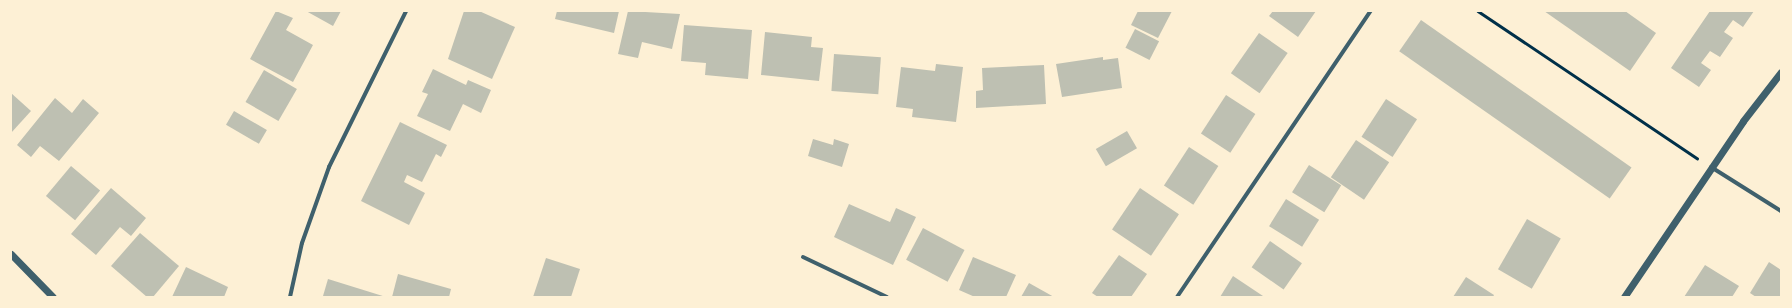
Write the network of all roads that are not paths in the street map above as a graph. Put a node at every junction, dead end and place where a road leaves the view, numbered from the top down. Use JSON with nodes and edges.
{"nodes":[{"id":1,"x":406,"y":11,"type":"edge"},
{"id":2,"x":1371,"y":11,"type":"edge"},
{"id":3,"x":1781,"y":72,"type":"edge"},
{"id":4,"x":1711,"y":167,"type":"junction"},
{"id":5,"x":1781,"y":211,"type":"edge"},
{"id":6,"x":11,"y":254,"type":"edge"},
{"id":7,"x":802,"y":257,"type":"dead end"},
{"id":8,"x":53,"y":297,"type":"edge"},
{"id":9,"x":290,"y":297,"type":"edge"},
{"id":10,"x":887,"y":297,"type":"edge"},
{"id":11,"x":1177,"y":297,"type":"edge"},
{"id":12,"x":1624,"y":297,"type":"edge"}],
"edges":[{"from":1,"to":9,"type":"street"},
{"from":2,"to":11,"type":"street"},
{"from":3,"to":4,"type":"street"},
{"from":4,"to":5,"type":"street"},
{"from":4,"to":12,"type":"street"},
{"from":6,"to":8,"type":"street"},
{"from":7,"to":10,"type":"street"}]}
